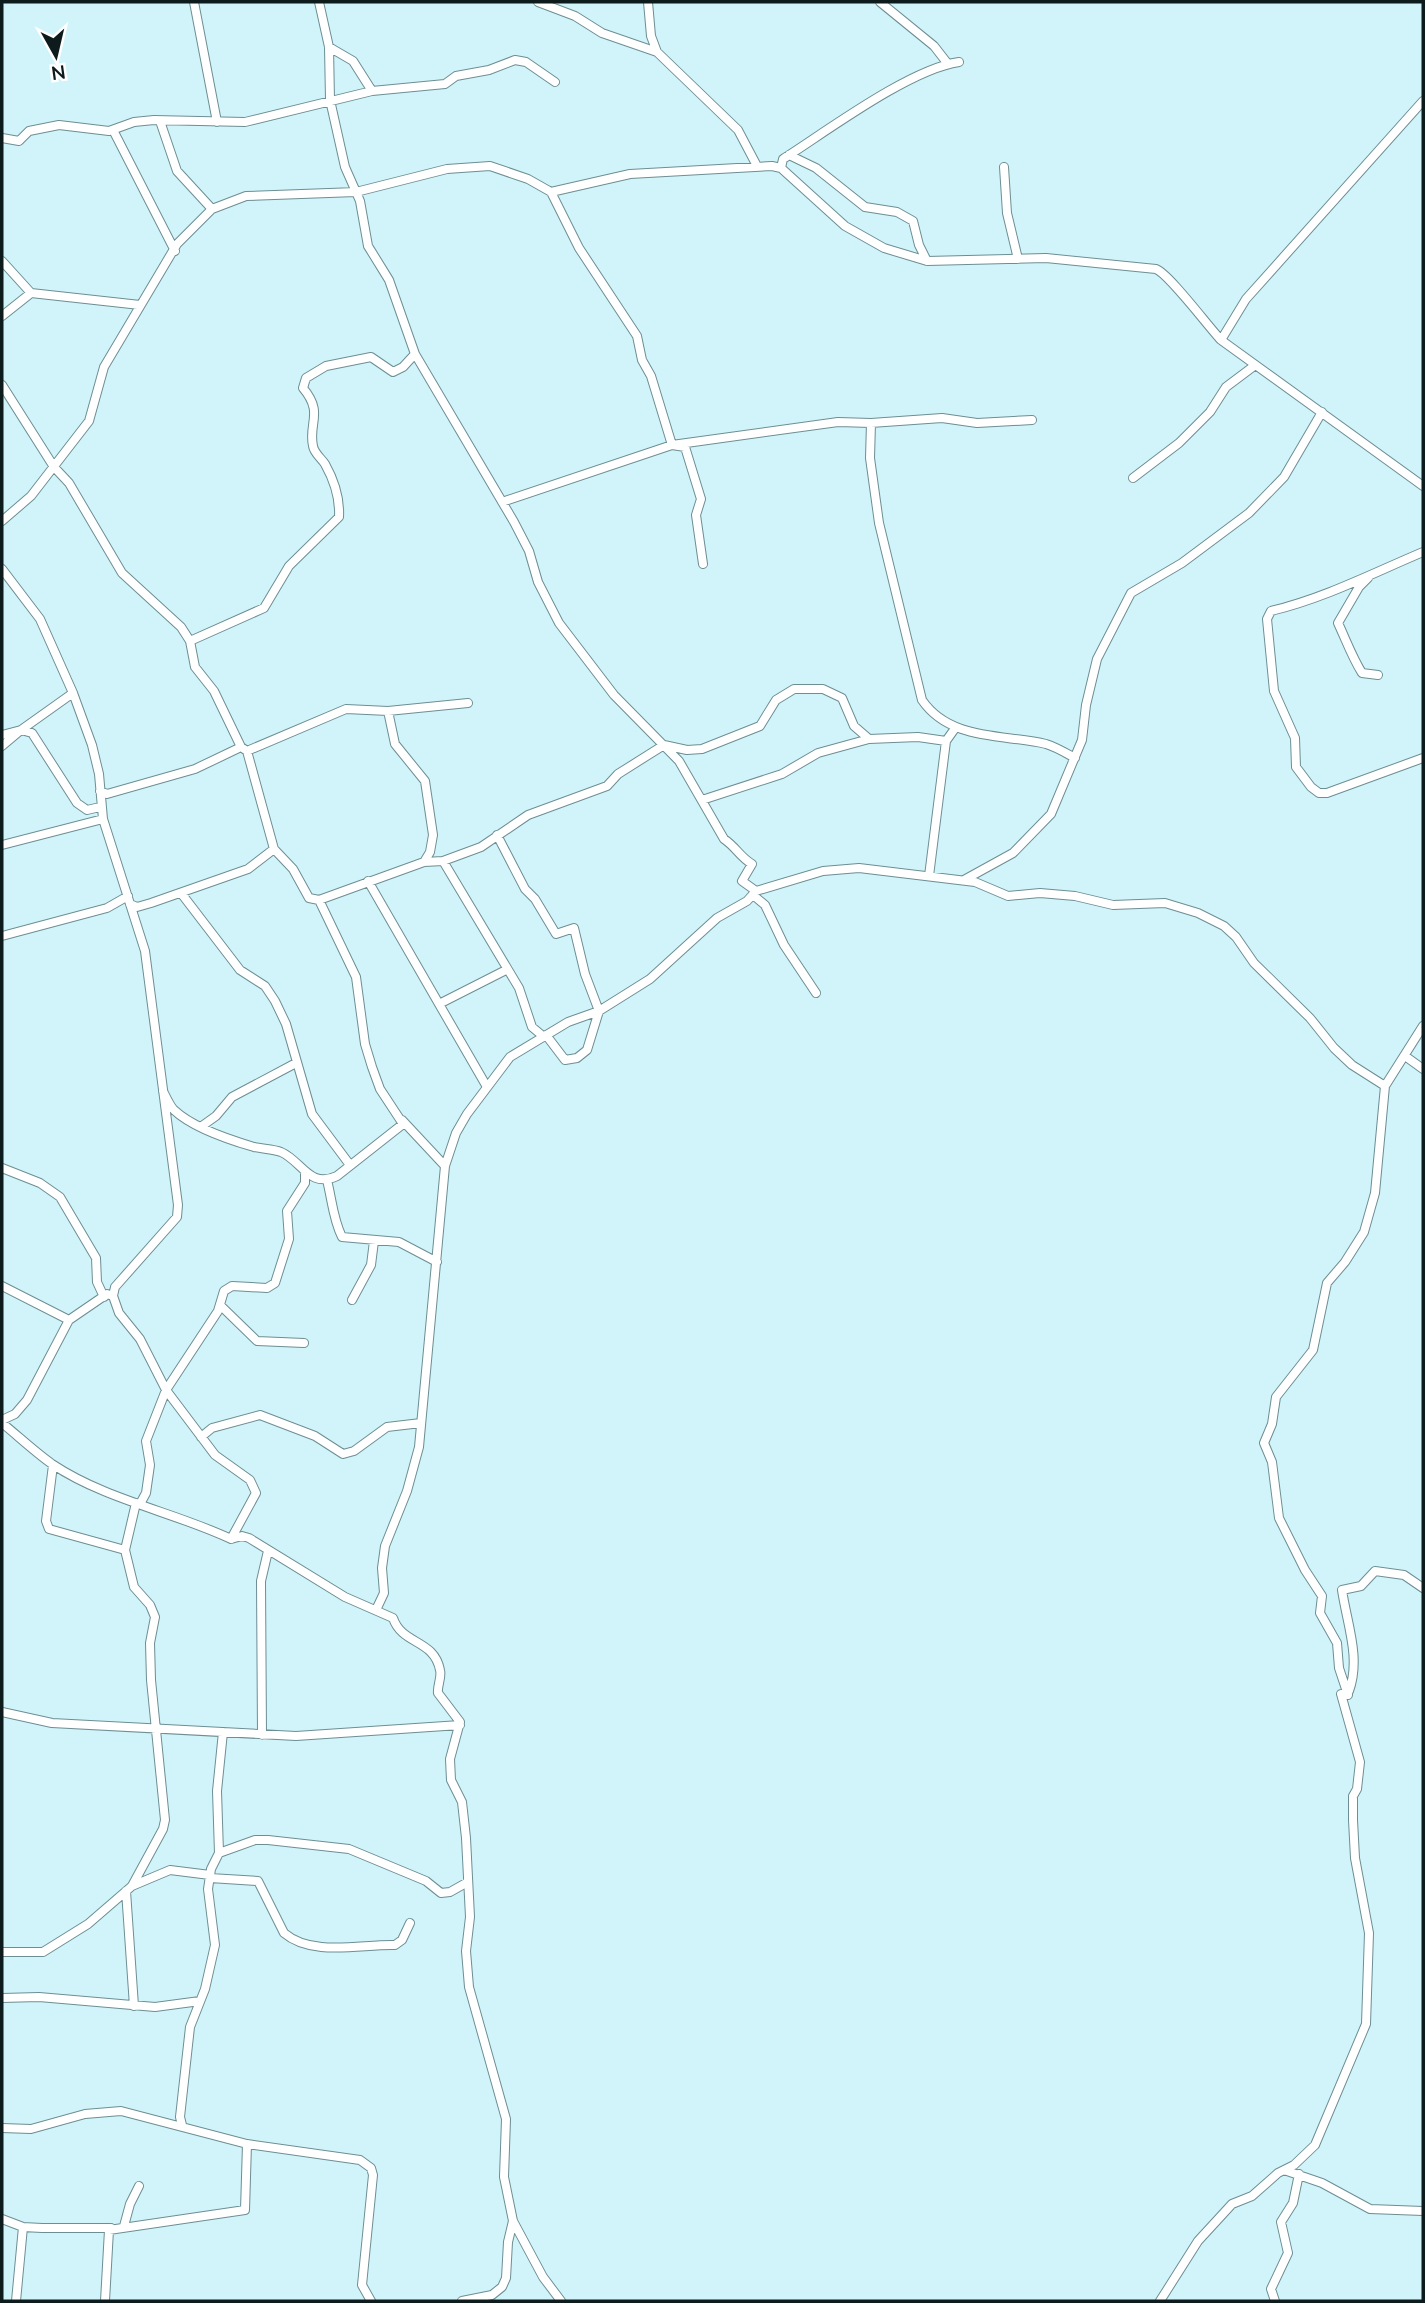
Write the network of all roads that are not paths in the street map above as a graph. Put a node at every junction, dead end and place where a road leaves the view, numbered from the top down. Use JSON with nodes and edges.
{"nodes":[{"id":1,"x":194,"y":2,"type":"edge"},
{"id":2,"x":319,"y":2,"type":"edge"},
{"id":3,"x":538,"y":2,"type":"edge"},
{"id":4,"x":648,"y":2,"type":"edge"},
{"id":5,"x":880,"y":2,"type":"edge"},
{"id":6,"x":329,"y":47,"type":"junction"},
{"id":7,"x":657,"y":52,"type":"junction"},
{"id":8,"x":959,"y":62,"type":"dead end"},
{"id":9,"x":948,"y":64,"type":"junction"},
{"id":10,"x":555,"y":82,"type":"dead end"},
{"id":11,"x":372,"y":91,"type":"junction"},
{"id":12,"x":330,"y":100,"type":"junction"},
{"id":13,"x":1423,"y":101,"type":"edge"},
{"id":14,"x":160,"y":121,"type":"junction"},
{"id":15,"x":218,"y":122,"type":"junction"},
{"id":16,"x":113,"y":130,"type":"junction"},
{"id":17,"x":2,"y":138,"type":"edge"},
{"id":18,"x":789,"y":155,"type":"junction"},
{"id":19,"x":757,"y":166,"type":"junction"},
{"id":20,"x":1004,"y":167,"type":"dead end"},
{"id":21,"x":781,"y":168,"type":"junction"},
{"id":22,"x":356,"y":192,"type":"junction"},
{"id":23,"x":551,"y":192,"type":"junction"},
{"id":24,"x":212,"y":209,"type":"junction"},
{"id":25,"x":175,"y":251,"type":"junction"},
{"id":26,"x":1018,"y":259,"type":"junction"},
{"id":27,"x":2,"y":261,"type":"edge"},
{"id":28,"x":927,"y":261,"type":"junction"},
{"id":29,"x":31,"y":293,"type":"junction"},
{"id":30,"x":141,"y":305,"type":"junction"},
{"id":31,"x":2,"y":316,"type":"edge"},
{"id":32,"x":1221,"y":340,"type":"junction"},
{"id":33,"x":415,"y":354,"type":"junction"},
{"id":34,"x":1254,"y":366,"type":"junction"},
{"id":35,"x":2,"y":385,"type":"edge"},
{"id":36,"x":1322,"y":412,"type":"junction"},
{"id":37,"x":1032,"y":420,"type":"dead end"},
{"id":38,"x":871,"y":423,"type":"junction"},
{"id":39,"x":672,"y":445,"type":"junction"},
{"id":40,"x":54,"y":467,"type":"junction"},
{"id":41,"x":1133,"y":478,"type":"dead end"},
{"id":42,"x":1423,"y":486,"type":"edge"},
{"id":43,"x":502,"y":502,"type":"junction"},
{"id":44,"x":2,"y":521,"type":"edge"},
{"id":45,"x":1423,"y":552,"type":"edge"},
{"id":46,"x":703,"y":564,"type":"dead end"},
{"id":47,"x":2,"y":569,"type":"edge"},
{"id":48,"x":1368,"y":578,"type":"junction"},
{"id":49,"x":190,"y":641,"type":"junction"},
{"id":50,"x":1378,"y":675,"type":"dead end"},
{"id":51,"x":73,"y":693,"type":"junction"},
{"id":52,"x":468,"y":703,"type":"dead end"},
{"id":53,"x":388,"y":710,"type":"junction"},
{"id":54,"x":956,"y":727,"type":"junction"},
{"id":55,"x":21,"y":730,"type":"junction"},
{"id":56,"x":2,"y":735,"type":"edge"},
{"id":57,"x":869,"y":739,"type":"junction"},
{"id":58,"x":946,"y":741,"type":"junction"},
{"id":59,"x":664,"y":745,"type":"junction"},
{"id":60,"x":2,"y":746,"type":"edge"},
{"id":61,"x":244,"y":749,"type":"junction"},
{"id":62,"x":1075,"y":758,"type":"junction"},
{"id":63,"x":1423,"y":758,"type":"edge"},
{"id":64,"x":100,"y":791,"type":"junction"},
{"id":65,"x":702,"y":800,"type":"junction"},
{"id":66,"x":100,"y":807,"type":"junction"},
{"id":67,"x":103,"y":820,"type":"junction"},
{"id":68,"x":497,"y":835,"type":"junction"},
{"id":69,"x":2,"y":845,"type":"edge"},
{"id":70,"x":274,"y":849,"type":"junction"},
{"id":71,"x":443,"y":861,"type":"junction"},
{"id":72,"x":424,"y":862,"type":"junction"},
{"id":73,"x":929,"y":876,"type":"junction"},
{"id":74,"x":368,"y":881,"type":"junction"},
{"id":75,"x":962,"y":881,"type":"junction"},
{"id":76,"x":181,"y":893,"type":"junction"},
{"id":77,"x":754,"y":893,"type":"junction"},
{"id":78,"x":129,"y":900,"type":"junction"},
{"id":79,"x":319,"y":900,"type":"junction"},
{"id":80,"x":2,"y":936,"type":"edge"},
{"id":81,"x":506,"y":970,"type":"junction"},
{"id":82,"x":816,"y":993,"type":"dead end"},
{"id":83,"x":439,"y":1004,"type":"junction"},
{"id":84,"x":599,"y":1011,"type":"junction"},
{"id":85,"x":1423,"y":1026,"type":"edge"},
{"id":86,"x":545,"y":1036,"type":"junction"},
{"id":87,"x":1405,"y":1056,"type":"junction"},
{"id":88,"x":296,"y":1063,"type":"junction"},
{"id":89,"x":1423,"y":1069,"type":"edge"},
{"id":90,"x":1385,"y":1086,"type":"junction"},
{"id":91,"x":487,"y":1087,"type":"junction"},
{"id":92,"x":163,"y":1091,"type":"junction"},
{"id":93,"x":402,"y":1120,"type":"junction"},
{"id":94,"x":202,"y":1126,"type":"junction"},
{"id":95,"x":350,"y":1165,"type":"junction"},
{"id":96,"x":445,"y":1166,"type":"junction"},
{"id":97,"x":2,"y":1168,"type":"edge"},
{"id":98,"x":305,"y":1174,"type":"junction"},
{"id":99,"x":327,"y":1180,"type":"junction"},
{"id":100,"x":374,"y":1241,"type":"junction"},
{"id":101,"x":437,"y":1262,"type":"junction"},
{"id":102,"x":2,"y":1286,"type":"edge"},
{"id":103,"x":108,"y":1297,"type":"junction"},
{"id":104,"x":352,"y":1300,"type":"dead end"},
{"id":105,"x":220,"y":1305,"type":"junction"},
{"id":106,"x":69,"y":1320,"type":"junction"},
{"id":107,"x":304,"y":1343,"type":"dead end"},
{"id":108,"x":166,"y":1390,"type":"junction"},
{"id":109,"x":2,"y":1421,"type":"edge"},
{"id":110,"x":421,"y":1423,"type":"junction"},
{"id":111,"x":201,"y":1437,"type":"junction"},
{"id":112,"x":53,"y":1465,"type":"junction"},
{"id":113,"x":138,"y":1504,"type":"junction"},
{"id":114,"x":232,"y":1539,"type":"junction"},
{"id":115,"x":125,"y":1550,"type":"junction"},
{"id":116,"x":268,"y":1551,"type":"junction"},
{"id":117,"x":1423,"y":1588,"type":"edge"},
{"id":118,"x":376,"y":1610,"type":"junction"},
{"id":119,"x":1349,"y":1691,"type":"junction"},
{"id":120,"x":2,"y":1712,"type":"edge"},
{"id":121,"x":460,"y":1725,"type":"junction"},
{"id":122,"x":156,"y":1728,"type":"junction"},
{"id":123,"x":223,"y":1732,"type":"junction"},
{"id":124,"x":262,"y":1735,"type":"junction"},
{"id":125,"x":219,"y":1853,"type":"junction"},
{"id":126,"x":210,"y":1877,"type":"junction"},
{"id":127,"x":466,"y":1883,"type":"junction"},
{"id":128,"x":129,"y":1888,"type":"junction"},
{"id":129,"x":410,"y":1923,"type":"dead end"},
{"id":130,"x":2,"y":1952,"type":"edge"},
{"id":131,"x":2,"y":1998,"type":"edge"},
{"id":132,"x":200,"y":2001,"type":"junction"},
{"id":133,"x":134,"y":2006,"type":"junction"},
{"id":134,"x":182,"y":2125,"type":"junction"},
{"id":135,"x":2,"y":2128,"type":"edge"},
{"id":136,"x":247,"y":2144,"type":"junction"},
{"id":137,"x":1284,"y":2170,"type":"junction"},
{"id":138,"x":1299,"y":2174,"type":"junction"},
{"id":139,"x":139,"y":2186,"type":"dead end"},
{"id":140,"x":1423,"y":2211,"type":"edge"},
{"id":141,"x":2,"y":2219,"type":"edge"},
{"id":142,"x":513,"y":2221,"type":"junction"},
{"id":143,"x":124,"y":2226,"type":"junction"},
{"id":144,"x":23,"y":2227,"type":"junction"},
{"id":145,"x":111,"y":2228,"type":"junction"},
{"id":146,"x":500,"y":2290,"type":"junction"},
{"id":147,"x":16,"y":2301,"type":"edge"},
{"id":148,"x":105,"y":2301,"type":"edge"},
{"id":149,"x":372,"y":2301,"type":"edge"},
{"id":150,"x":462,"y":2301,"type":"edge"},
{"id":151,"x":497,"y":2301,"type":"edge"},
{"id":152,"x":561,"y":2301,"type":"edge"},
{"id":153,"x":1160,"y":2301,"type":"edge"},
{"id":154,"x":1275,"y":2301,"type":"edge"}],
"edges":[{"from":1,"to":15,"type":"street"},
{"from":2,"to":6,"type":"street"},
{"from":3,"to":7,"type":"street"},
{"from":4,"to":7,"type":"street"},
{"from":5,"to":9,"type":"street"},
{"from":6,"to":11,"type":"street"},
{"from":6,"to":12,"type":"street"},
{"from":7,"to":19,"type":"street"},
{"from":8,"to":9,"type":"street"},
{"from":9,"to":18,"type":"street"},
{"from":10,"to":11,"type":"street"},
{"from":11,"to":12,"type":"street"},
{"from":12,"to":15,"type":"street"},
{"from":12,"to":22,"type":"street"},
{"from":13,"to":32,"type":"street"},
{"from":14,"to":15,"type":"street"},
{"from":14,"to":16,"type":"street"},
{"from":14,"to":24,"type":"street"},
{"from":16,"to":17,"type":"street"},
{"from":16,"to":25,"type":"street"},
{"from":18,"to":21,"type":"street"},
{"from":18,"to":28,"type":"street"},
{"from":19,"to":21,"type":"street"},
{"from":19,"to":23,"type":"street"},
{"from":20,"to":26,"type":"street"},
{"from":21,"to":28,"type":"street"},
{"from":22,"to":23,"type":"street"},
{"from":22,"to":24,"type":"street"},
{"from":22,"to":33,"type":"street"},
{"from":23,"to":39,"type":"street"},
{"from":24,"to":25,"type":"street"},
{"from":25,"to":30,"type":"street"},
{"from":26,"to":28,"type":"street"},
{"from":26,"to":32,"type":"street"},
{"from":27,"to":29,"type":"street"},
{"from":29,"to":30,"type":"street"},
{"from":29,"to":31,"type":"street"},
{"from":30,"to":40,"type":"street"},
{"from":32,"to":34,"type":"street"},
{"from":33,"to":43,"type":"street"},
{"from":33,"to":49,"type":"street"},
{"from":34,"to":36,"type":"street"},
{"from":34,"to":41,"type":"street"},
{"from":35,"to":40,"type":"street"},
{"from":36,"to":42,"type":"street"},
{"from":36,"to":62,"type":"street"},
{"from":37,"to":38,"type":"street"},
{"from":38,"to":39,"type":"street"},
{"from":38,"to":54,"type":"street"},
{"from":39,"to":43,"type":"street"},
{"from":39,"to":46,"type":"street"},
{"from":40,"to":44,"type":"street"},
{"from":40,"to":49,"type":"street"},
{"from":43,"to":59,"type":"street"},
{"from":45,"to":48,"type":"street"},
{"from":47,"to":51,"type":"street"},
{"from":48,"to":50,"type":"street"},
{"from":48,"to":63,"type":"street"},
{"from":49,"to":61,"type":"street"},
{"from":51,"to":55,"type":"street"},
{"from":51,"to":64,"type":"street"},
{"from":52,"to":53,"type":"street"},
{"from":53,"to":61,"type":"street"},
{"from":53,"to":72,"type":"street"},
{"from":54,"to":58,"type":"street"},
{"from":54,"to":62,"type":"street"},
{"from":55,"to":56,"type":"street"},
{"from":55,"to":60,"type":"street"},
{"from":55,"to":66,"type":"street"},
{"from":57,"to":58,"type":"street"},
{"from":57,"to":59,"type":"street"},
{"from":57,"to":65,"type":"street"},
{"from":58,"to":73,"type":"street"},
{"from":59,"to":65,"type":"street"},
{"from":59,"to":68,"type":"street"},
{"from":61,"to":64,"type":"street"},
{"from":61,"to":70,"type":"street"},
{"from":62,"to":75,"type":"street"},
{"from":64,"to":66,"type":"street"},
{"from":65,"to":77,"type":"street"},
{"from":66,"to":67,"type":"street"},
{"from":67,"to":69,"type":"street"},
{"from":67,"to":78,"type":"street"},
{"from":68,"to":71,"type":"street"},
{"from":68,"to":84,"type":"street"},
{"from":70,"to":76,"type":"street"},
{"from":70,"to":79,"type":"street"},
{"from":71,"to":72,"type":"street"},
{"from":71,"to":81,"type":"street"},
{"from":72,"to":74,"type":"street"},
{"from":73,"to":75,"type":"street"},
{"from":73,"to":77,"type":"street"},
{"from":74,"to":79,"type":"street"},
{"from":74,"to":83,"type":"street"},
{"from":75,"to":90,"type":"street"},
{"from":76,"to":78,"type":"street"},
{"from":76,"to":88,"type":"street"},
{"from":77,"to":82,"type":"street"},
{"from":77,"to":84,"type":"street"},
{"from":78,"to":80,"type":"street"},
{"from":78,"to":92,"type":"street"},
{"from":79,"to":93,"type":"street"},
{"from":81,"to":83,"type":"street"},
{"from":81,"to":86,"type":"street"},
{"from":83,"to":91,"type":"street"},
{"from":84,"to":86,"type":"street"},
{"from":84,"to":86,"type":"street"},
{"from":85,"to":87,"type":"street"},
{"from":86,"to":91,"type":"street"},
{"from":87,"to":89,"type":"street"},
{"from":87,"to":90,"type":"street"},
{"from":88,"to":94,"type":"street"},
{"from":88,"to":95,"type":"street"},
{"from":90,"to":119,"type":"street"},
{"from":91,"to":96,"type":"street"},
{"from":92,"to":94,"type":"street"},
{"from":92,"to":103,"type":"street"},
{"from":93,"to":95,"type":"street"},
{"from":93,"to":96,"type":"street"},
{"from":94,"to":98,"type":"street"},
{"from":95,"to":99,"type":"street"},
{"from":96,"to":101,"type":"street"},
{"from":97,"to":103,"type":"street"},
{"from":98,"to":99,"type":"street"},
{"from":98,"to":105,"type":"street"},
{"from":99,"to":100,"type":"street"},
{"from":100,"to":101,"type":"street"},
{"from":100,"to":104,"type":"street"},
{"from":101,"to":110,"type":"street"},
{"from":102,"to":106,"type":"street"},
{"from":103,"to":106,"type":"street"},
{"from":103,"to":108,"type":"street"},
{"from":105,"to":107,"type":"street"},
{"from":105,"to":108,"type":"street"},
{"from":106,"to":109,"type":"street"},
{"from":108,"to":111,"type":"street"},
{"from":108,"to":113,"type":"street"},
{"from":109,"to":112,"type":"street"},
{"from":110,"to":111,"type":"street"},
{"from":110,"to":118,"type":"street"},
{"from":111,"to":114,"type":"street"},
{"from":112,"to":113,"type":"street"},
{"from":112,"to":115,"type":"street"},
{"from":113,"to":114,"type":"street"},
{"from":113,"to":115,"type":"street"},
{"from":114,"to":116,"type":"street"},
{"from":115,"to":122,"type":"street"},
{"from":116,"to":118,"type":"street"},
{"from":116,"to":124,"type":"street"},
{"from":117,"to":119,"type":"street"},
{"from":118,"to":121,"type":"street"},
{"from":119,"to":137,"type":"street"},
{"from":120,"to":122,"type":"street"},
{"from":121,"to":124,"type":"street"},
{"from":121,"to":127,"type":"street"},
{"from":122,"to":123,"type":"street"},
{"from":122,"to":128,"type":"street"},
{"from":123,"to":124,"type":"street"},
{"from":123,"to":125,"type":"street"},
{"from":125,"to":126,"type":"street"},
{"from":125,"to":127,"type":"street"},
{"from":126,"to":128,"type":"street"},
{"from":126,"to":129,"type":"street"},
{"from":126,"to":132,"type":"street"},
{"from":127,"to":142,"type":"street"},
{"from":128,"to":130,"type":"street"},
{"from":128,"to":133,"type":"street"},
{"from":131,"to":133,"type":"street"},
{"from":132,"to":133,"type":"street"},
{"from":132,"to":134,"type":"street"},
{"from":134,"to":135,"type":"street"},
{"from":134,"to":136,"type":"street"},
{"from":136,"to":143,"type":"street"},
{"from":136,"to":149,"type":"street"},
{"from":137,"to":138,"type":"street"},
{"from":137,"to":153,"type":"street"},
{"from":138,"to":140,"type":"street"},
{"from":138,"to":154,"type":"street"},
{"from":139,"to":143,"type":"street"},
{"from":141,"to":144,"type":"street"},
{"from":142,"to":146,"type":"street"},
{"from":142,"to":152,"type":"street"},
{"from":143,"to":145,"type":"street"},
{"from":144,"to":145,"type":"street"},
{"from":144,"to":147,"type":"street"},
{"from":145,"to":148,"type":"street"},
{"from":146,"to":150,"type":"street"},
{"from":146,"to":151,"type":"street"}]}
